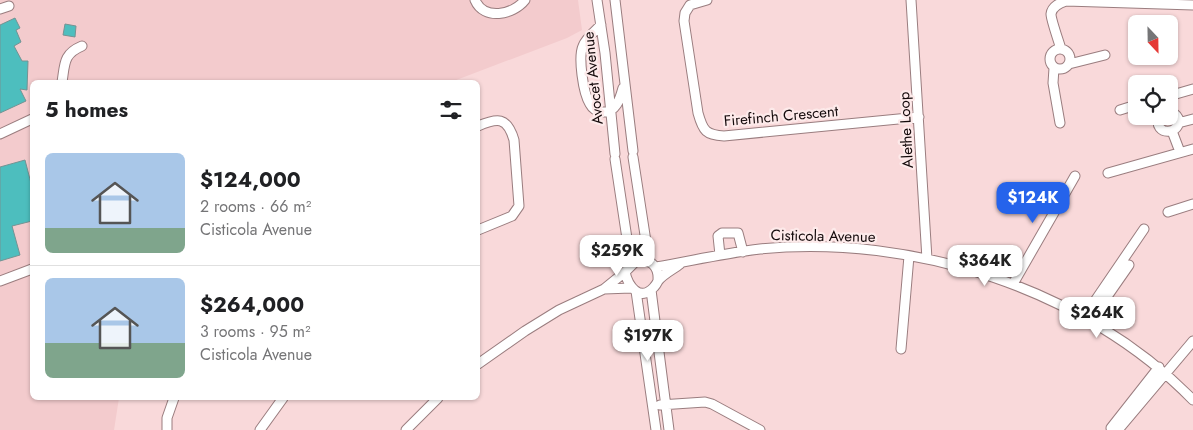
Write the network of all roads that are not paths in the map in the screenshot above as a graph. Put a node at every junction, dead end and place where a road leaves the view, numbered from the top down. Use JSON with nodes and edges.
{"nodes":[{"id":1,"x":475,"y":0,"type":"edge"},
{"id":2,"x":525,"y":0,"type":"edge"},
{"id":3,"x":597,"y":0,"type":"edge"},
{"id":4,"x":614,"y":0,"type":"edge"},
{"id":5,"x":707,"y":0,"type":"edge"},
{"id":6,"x":912,"y":0,"type":"edge"},
{"id":7,"x":1193,"y":5,"type":"edge"},
{"id":8,"x":9,"y":6,"type":"dead end"},
{"id":9,"x":0,"y":9,"type":"edge"},
{"id":10,"x":601,"y":25,"type":"junction"},
{"id":11,"x":82,"y":46,"type":"dead end"},
{"id":12,"x":1061,"y":49,"type":"junction"},
{"id":13,"x":1105,"y":55,"type":"dead end"},
{"id":14,"x":1069,"y":64,"type":"junction"},
{"id":15,"x":1054,"y":68,"type":"junction"},
{"id":16,"x":62,"y":80,"type":"edge"},
{"id":17,"x":624,"y":83,"type":"junction"},
{"id":18,"x":1193,"y":89,"type":"edge"},
{"id":19,"x":1178,"y":93,"type":"edge"},
{"id":20,"x":1128,"y":108,"type":"edge"},
{"id":21,"x":1120,"y":110,"type":"dead end"},
{"id":22,"x":611,"y":111,"type":"junction"},
{"id":23,"x":919,"y":117,"type":"junction"},
{"id":24,"x":1193,"y":119,"type":"edge"},
{"id":25,"x":30,"y":120,"type":"edge"},
{"id":26,"x":1060,"y":123,"type":"dead end"},
{"id":27,"x":1178,"y":123,"type":"edge"},
{"id":28,"x":480,"y":125,"type":"edge"},
{"id":29,"x":1158,"y":125,"type":"edge"},
{"id":30,"x":1176,"y":125,"type":"edge"},
{"id":31,"x":1172,"y":131,"type":"junction"},
{"id":32,"x":0,"y":134,"type":"edge"},
{"id":33,"x":1193,"y":149,"type":"edge"},
{"id":34,"x":1180,"y":152,"type":"junction"},
{"id":35,"x":1108,"y":173,"type":"dead end"},
{"id":36,"x":1074,"y":176,"type":"dead end"},
{"id":37,"x":1193,"y":204,"type":"edge"},
{"id":38,"x":1168,"y":212,"type":"dead end"},
{"id":39,"x":480,"y":229,"type":"edge"},
{"id":40,"x":1144,"y":229,"type":"dead end"},
{"id":41,"x":743,"y":252,"type":"junction"},
{"id":42,"x":720,"y":255,"type":"junction"},
{"id":43,"x":909,"y":256,"type":"junction"},
{"id":44,"x":927,"y":259,"type":"junction"},
{"id":45,"x":683,"y":263,"type":"junction"},
{"id":46,"x":652,"y":264,"type":"junction"},
{"id":47,"x":1129,"y":265,"type":"dead end"},
{"id":48,"x":628,"y":268,"type":"junction"},
{"id":49,"x":30,"y":270,"type":"edge"},
{"id":50,"x":658,"y":280,"type":"junction"},
{"id":51,"x":0,"y":281,"type":"edge"},
{"id":52,"x":1013,"y":284,"type":"junction"},
{"id":53,"x":604,"y":289,"type":"junction"},
{"id":54,"x":633,"y":290,"type":"junction"},
{"id":55,"x":650,"y":290,"type":"junction"},
{"id":56,"x":1087,"y":319,"type":"junction"},
{"id":57,"x":1193,"y":341,"type":"edge"},
{"id":58,"x":901,"y":349,"type":"dead end"},
{"id":59,"x":480,"y":363,"type":"edge"},
{"id":60,"x":1162,"y":371,"type":"junction"},
{"id":61,"x":173,"y":400,"type":"edge"},
{"id":62,"x":282,"y":400,"type":"edge"},
{"id":63,"x":436,"y":400,"type":"edge"},
{"id":64,"x":1193,"y":400,"type":"edge"},
{"id":65,"x":665,"y":405,"type":"junction"},
{"id":66,"x":653,"y":406,"type":"junction"},
{"id":67,"x":1114,"y":429,"type":"edge"},
{"id":68,"x":167,"y":430,"type":"edge"},
{"id":69,"x":260,"y":430,"type":"edge"},
{"id":70,"x":406,"y":430,"type":"edge"},
{"id":71,"x":656,"y":430,"type":"edge"},
{"id":72,"x":669,"y":430,"type":"edge"},
{"id":73,"x":760,"y":430,"type":"edge"}],
"edges":[{"from":1,"to":2,"type":"street"},
{"from":3,"to":10,"type":"street","name":"Avocet Avenue"},
{"from":4,"to":17,"type":"street","name":"Avocet Avenue"},
{"from":5,"to":23,"type":"street","name":"Firefinch Crescent"},
{"from":6,"to":23,"type":"street","name":"Alethe Loop"},
{"from":7,"to":12,"type":"street"},
{"from":8,"to":9,"type":"street"},
{"from":10,"to":22,"type":"street","name":"Avocet Avenue"},
{"from":10,"to":22,"type":"street"},
{"from":11,"to":16,"type":"street"},
{"from":12,"to":14,"type":"street"},
{"from":12,"to":15,"type":"street"},
{"from":13,"to":14,"type":"street"},
{"from":14,"to":15,"type":"street"},
{"from":15,"to":26,"type":"street"},
{"from":17,"to":22,"type":"street"},
{"from":17,"to":46,"type":"street","name":"Avocet Avenue"},
{"from":18,"to":19,"type":"street"},
{"from":20,"to":21,"type":"street"},
{"from":22,"to":48,"type":"street","name":"Avocet Avenue"},
{"from":23,"to":44,"type":"street","name":"Alethe Loop"},
{"from":24,"to":27,"type":"street"},
{"from":25,"to":32,"type":"street"},
{"from":28,"to":39,"type":"street"},
{"from":29,"to":31,"type":"street"},
{"from":30,"to":31,"type":"street"},
{"from":31,"to":34,"type":"street"},
{"from":33,"to":34,"type":"street"},
{"from":34,"to":35,"type":"street"},
{"from":36,"to":52,"type":"street"},
{"from":37,"to":38,"type":"street"},
{"from":40,"to":56,"type":"street"},
{"from":41,"to":42,"type":"street","name":"Cisticola Avenue"},
{"from":41,"to":42,"type":"street"},
{"from":41,"to":43,"type":"street","name":"Cisticola Avenue"},
{"from":42,"to":45,"type":"street","name":"Cisticola Avenue"},
{"from":43,"to":44,"type":"street","name":"Cisticola Avenue"},
{"from":43,"to":58,"type":"street"},
{"from":44,"to":52,"type":"street","name":"Cisticola Avenue"},
{"from":45,"to":46,"type":"street","name":"Cisticola Avenue"},
{"from":45,"to":50,"type":"street","name":"Cisticola Avenue"},
{"from":46,"to":48,"type":"street"},
{"from":46,"to":50,"type":"street"},
{"from":47,"to":56,"type":"street"},
{"from":48,"to":53,"type":"street"},
{"from":48,"to":54,"type":"street"},
{"from":49,"to":51,"type":"street"},
{"from":50,"to":55,"type":"street"},
{"from":52,"to":56,"type":"street","name":"Cisticola Avenue"},
{"from":53,"to":54,"type":"street"},
{"from":53,"to":59,"type":"street"},
{"from":54,"to":55,"type":"street"},
{"from":54,"to":66,"type":"street"},
{"from":55,"to":65,"type":"street"},
{"from":56,"to":60,"type":"street","name":"Cisticola Avenue"},
{"from":57,"to":60,"type":"street"},
{"from":60,"to":64,"type":"street","name":"Cisticola Avenue"},
{"from":60,"to":67,"type":"street"},
{"from":61,"to":68,"type":"street"},
{"from":62,"to":69,"type":"street"},
{"from":63,"to":70,"type":"street"},
{"from":65,"to":66,"type":"street"},
{"from":65,"to":72,"type":"street"},
{"from":65,"to":73,"type":"street"},
{"from":66,"to":71,"type":"street"}]}
